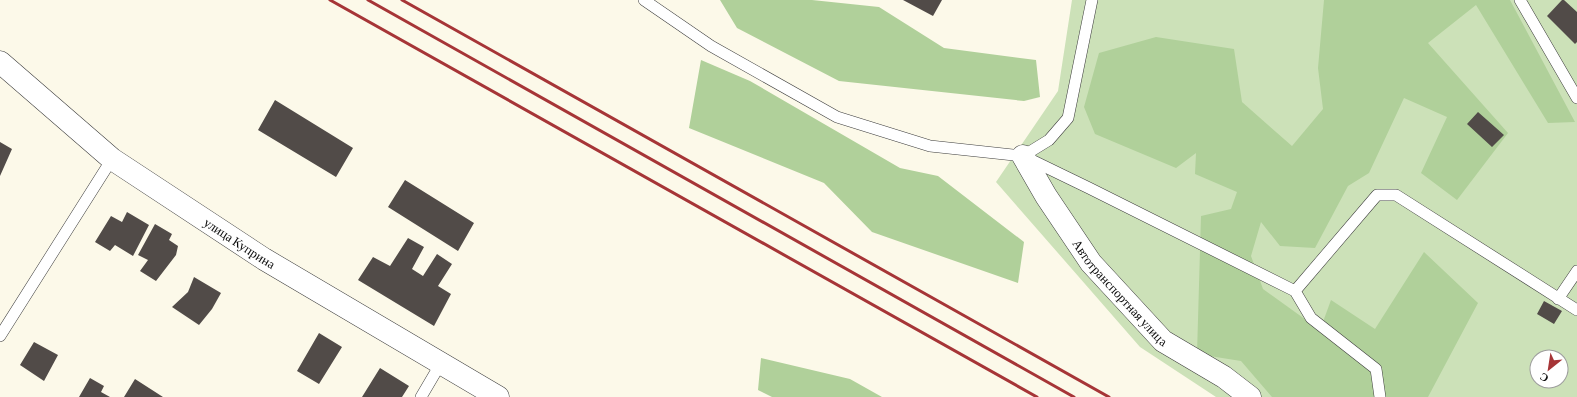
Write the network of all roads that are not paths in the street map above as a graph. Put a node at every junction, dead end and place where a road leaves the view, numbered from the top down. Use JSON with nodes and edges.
{"nodes":[{"id":1,"x":644,"y":0,"type":"edge"},
{"id":2,"x":1092,"y":0,"type":"edge"},
{"id":3,"x":1520,"y":0,"type":"edge"},
{"id":4,"x":0,"y":62,"type":"edge"},
{"id":5,"x":1577,"y":98,"type":"edge"},
{"id":6,"x":1023,"y":156,"type":"junction"},
{"id":7,"x":112,"y":159,"type":"junction"},
{"id":8,"x":1577,"y":271,"type":"edge"},
{"id":9,"x":1295,"y":291,"type":"junction"},
{"id":10,"x":1558,"y":299,"type":"junction"},
{"id":11,"x":1577,"y":310,"type":"edge"},
{"id":12,"x":0,"y":336,"type":"edge"},
{"id":13,"x":441,"y":363,"type":"junction"},
{"id":14,"x":421,"y":397,"type":"edge"},
{"id":15,"x":498,"y":397,"type":"edge"},
{"id":16,"x":1250,"y":397,"type":"edge"},
{"id":17,"x":1380,"y":397,"type":"edge"}],
"edges":[{"from":1,"to":6,"type":"lane"},
{"from":2,"to":6,"type":"lane"},
{"from":3,"to":5,"type":"lane"},
{"from":4,"to":7,"type":"street","name":"улица Куприна"},
{"from":6,"to":9,"type":"lane"},
{"from":6,"to":16,"type":"street","name":"Автотранспортная улица"},
{"from":7,"to":12,"type":"lane"},
{"from":7,"to":13,"type":"street","name":"улица Куприна"},
{"from":8,"to":10,"type":"lane"},
{"from":9,"to":10,"type":"lane"},
{"from":9,"to":17,"type":"lane"},
{"from":10,"to":11,"type":"lane"},
{"from":13,"to":14,"type":"lane"},
{"from":13,"to":15,"type":"street","name":"улица Куприна"}]}
